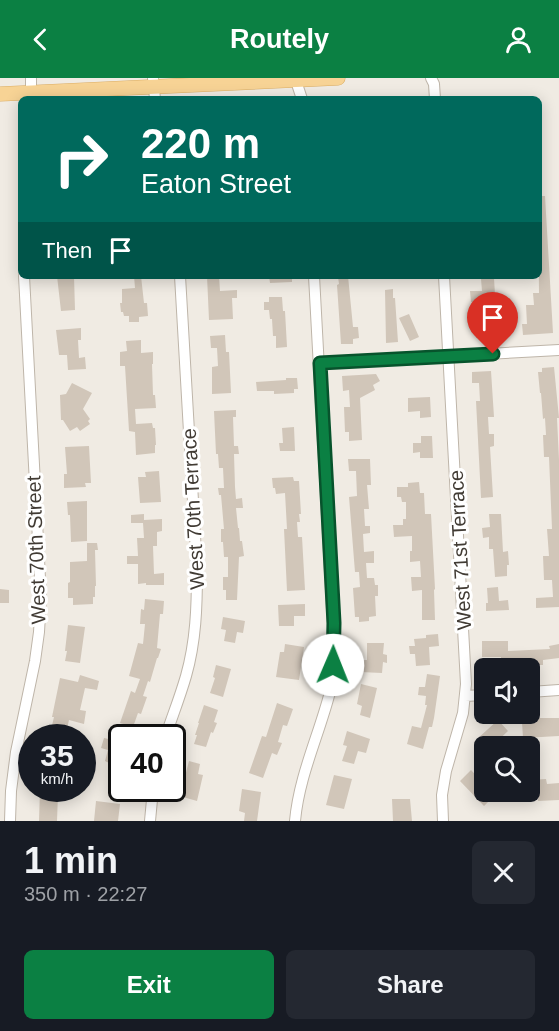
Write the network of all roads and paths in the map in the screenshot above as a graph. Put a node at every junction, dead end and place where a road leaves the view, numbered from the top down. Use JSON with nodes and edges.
{"nodes":[{"id":1,"x":338,"y":78,"type":"edge"},
{"id":2,"x":431,"y":78,"type":"edge"},
{"id":3,"x":295,"y":79,"type":"edge"},
{"id":4,"x":154,"y":88,"type":"edge"},
{"id":5,"x":31,"y":90,"type":"edge"},
{"id":6,"x":0,"y":94,"type":"edge"},
{"id":7,"x":301,"y":96,"type":"edge"},
{"id":8,"x":435,"y":96,"type":"edge"},
{"id":9,"x":24,"y":279,"type":"edge"},
{"id":10,"x":180,"y":279,"type":"edge"},
{"id":11,"x":314,"y":279,"type":"edge"},
{"id":12,"x":444,"y":279,"type":"edge"},
{"id":13,"x":559,"y":350,"type":"edge"},
{"id":14,"x":449,"y":356,"type":"junction"},
{"id":15,"x":320,"y":363,"type":"junction"},
{"id":16,"x":559,"y":690,"type":"edge"},
{"id":17,"x":540,"y":691,"type":"edge"},
{"id":18,"x":465,"y":696,"type":"junction"},
{"id":19,"x":474,"y":696,"type":"edge"},
{"id":20,"x":170,"y":724,"type":"edge"},
{"id":21,"x":152,"y":802,"type":"edge"},
{"id":22,"x":10,"y":821,"type":"edge"},
{"id":23,"x":150,"y":821,"type":"edge"},
{"id":24,"x":295,"y":821,"type":"edge"},
{"id":25,"x":443,"y":821,"type":"edge"}],
"edges":[{"from":1,"to":3,"type":"main road"},
{"from":2,"to":8,"type":"street"},
{"from":3,"to":4,"type":"main road"},
{"from":3,"to":7,"type":"street"},
{"from":4,"to":5,"type":"main road"},
{"from":5,"to":6,"type":"main road"},
{"from":9,"to":22,"type":"street","name":"West 70th Street"},
{"from":10,"to":20,"type":"street","name":"West 70th Terrace"},
{"from":11,"to":15,"type":"street"},
{"from":12,"to":14,"type":"street","name":"West 71st Terrace"},
{"from":13,"to":14,"type":"street"},
{"from":14,"to":15,"type":"street"},
{"from":14,"to":18,"type":"street","name":"West 71st Terrace"},
{"from":15,"to":24,"type":"street"},
{"from":16,"to":17,"type":"street"},
{"from":18,"to":19,"type":"street"},
{"from":18,"to":25,"type":"street","name":"West 71st Terrace"},
{"from":21,"to":23,"type":"street"}]}
